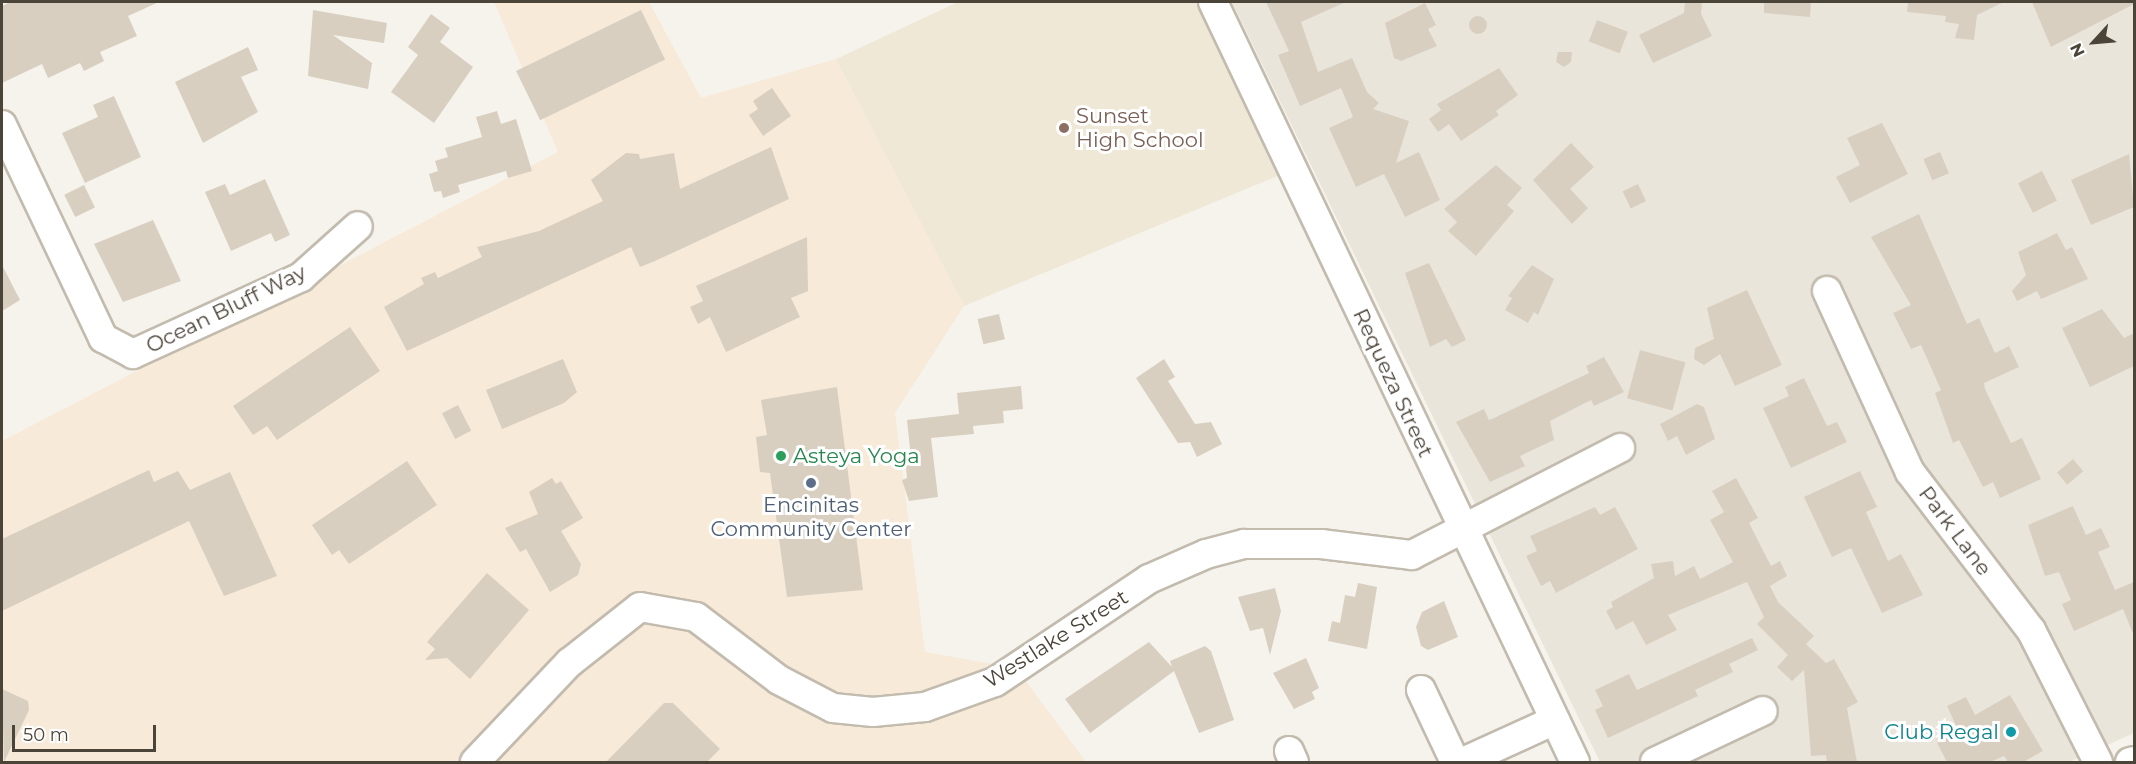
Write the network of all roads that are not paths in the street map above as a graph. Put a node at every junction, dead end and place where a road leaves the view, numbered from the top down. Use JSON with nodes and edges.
{"nodes":[{"id":1,"x":1213,"y":2,"type":"edge"},
{"id":2,"x":2,"y":125,"type":"edge"},
{"id":3,"x":358,"y":226,"type":"dead end"},
{"id":4,"x":1827,"y":291,"type":"dead end"},
{"id":5,"x":1620,"y":448,"type":"dead end"},
{"id":6,"x":1465,"y":532,"type":"junction"},
{"id":7,"x":1421,"y":690,"type":"dead end"},
{"id":8,"x":1763,"y":711,"type":"dead end"},
{"id":9,"x":1555,"y":720,"type":"junction"},
{"id":10,"x":476,"y":762,"type":"edge"},
{"id":11,"x":1455,"y":762,"type":"edge"},
{"id":12,"x":1462,"y":762,"type":"edge"},
{"id":13,"x":1575,"y":762,"type":"edge"},
{"id":14,"x":1655,"y":762,"type":"edge"},
{"id":15,"x":2098,"y":762,"type":"edge"}],
"edges":[{"from":1,"to":6,"type":"street","name":"Requeza Street"},
{"from":2,"to":3,"type":"street","name":"Ocean Bluff Way"},
{"from":4,"to":15,"type":"street","name":"Park Lane"},
{"from":5,"to":6,"type":"street","name":"Westlake Street"},
{"from":6,"to":9,"type":"street","name":"Requeza Street"},
{"from":6,"to":10,"type":"street","name":"Westlake Street"},
{"from":7,"to":11,"type":"street"},
{"from":8,"to":14,"type":"street"},
{"from":9,"to":12,"type":"street"},
{"from":9,"to":13,"type":"street","name":"Requeza Street"}]}
